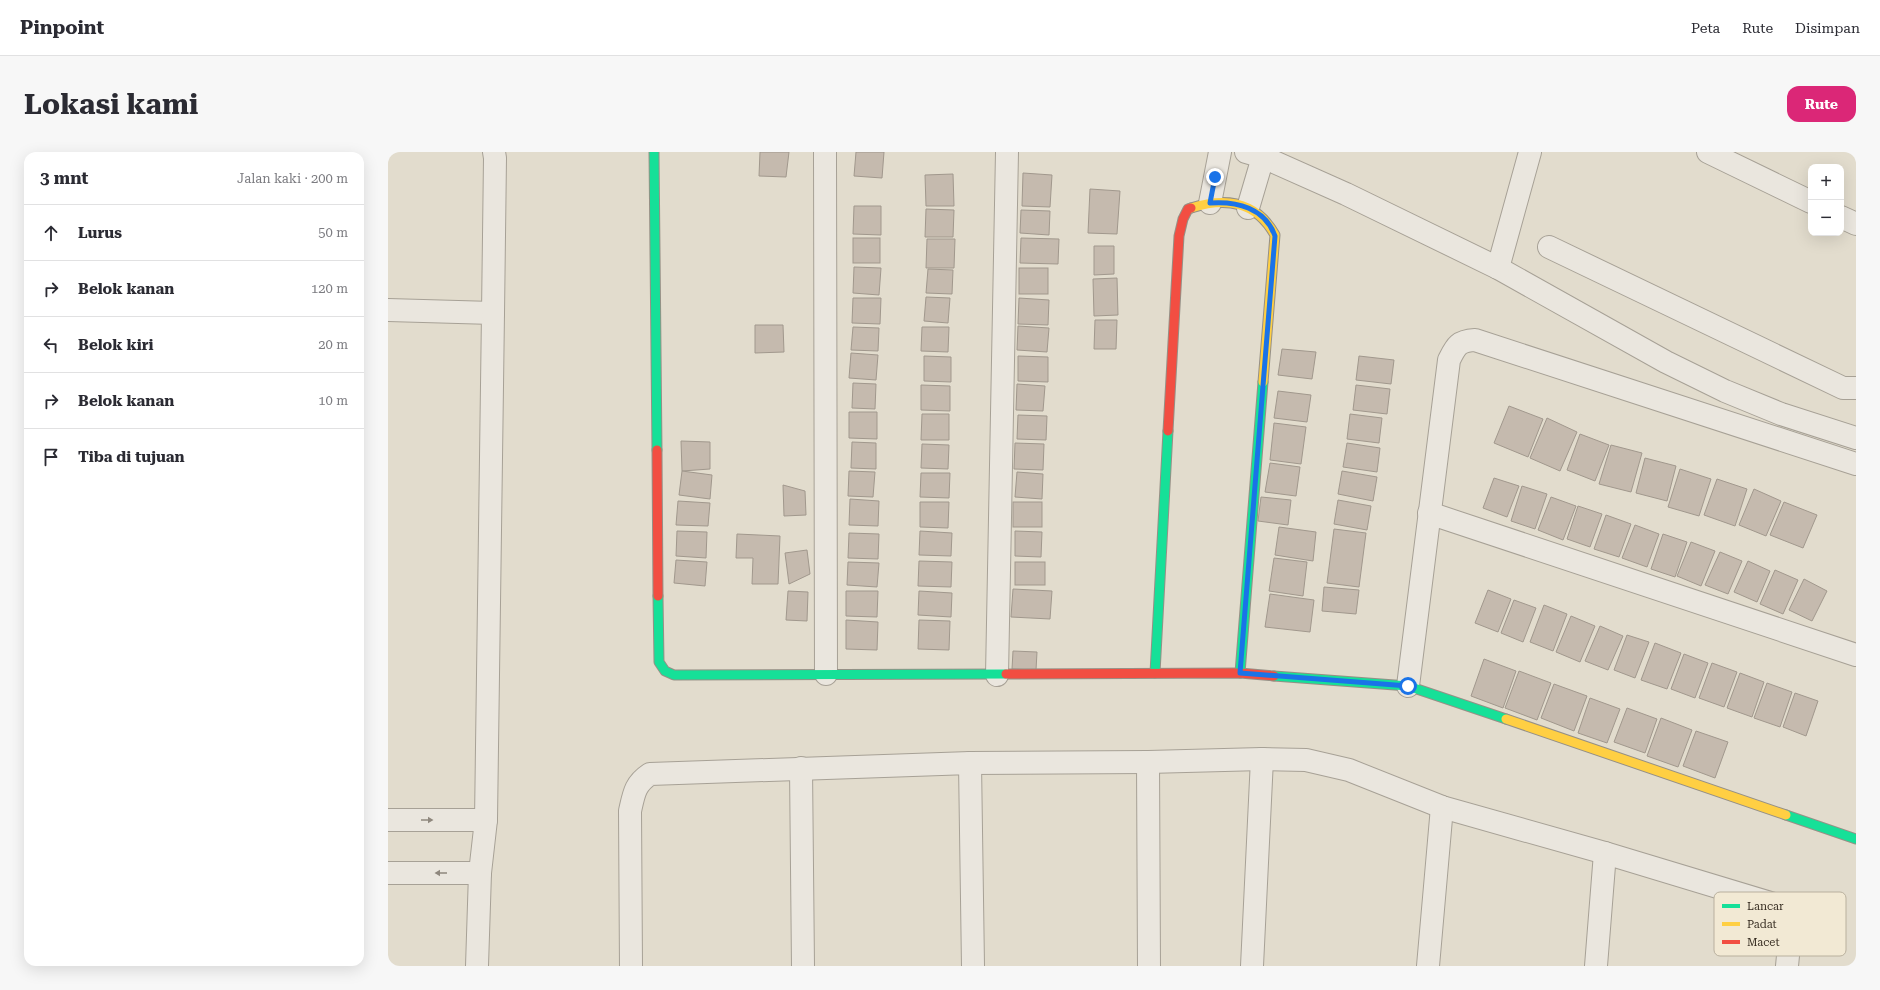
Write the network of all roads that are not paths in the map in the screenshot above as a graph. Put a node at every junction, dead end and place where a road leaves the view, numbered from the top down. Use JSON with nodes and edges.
{"nodes":[{"id":1,"x":494,"y":152,"type":"edge"},
{"id":2,"x":654,"y":152,"type":"edge"},
{"id":3,"x":825,"y":152,"type":"edge"},
{"id":4,"x":1007,"y":152,"type":"edge"},
{"id":5,"x":1220,"y":152,"type":"edge"},
{"id":6,"x":1530,"y":152,"type":"edge"},
{"id":7,"x":1708,"y":152,"type":"edge"},
{"id":8,"x":1254,"y":155,"type":"edge"},
{"id":9,"x":1808,"y":201,"type":"edge"},
{"id":10,"x":1210,"y":203,"type":"junction"},
{"id":11,"x":1248,"y":208,"type":"junction"},
{"id":12,"x":1844,"y":218,"type":"edge"},
{"id":13,"x":1856,"y":224,"type":"edge"},
{"id":14,"x":1549,"y":247,"type":"dead end"},
{"id":15,"x":1498,"y":268,"type":"junction"},
{"id":16,"x":388,"y":310,"type":"edge"},
{"id":17,"x":493,"y":313,"type":"junction"},
{"id":18,"x":1856,"y":388,"type":"edge"},
{"id":19,"x":1856,"y":438,"type":"edge"},
{"id":20,"x":1856,"y":464,"type":"edge"},
{"id":21,"x":1429,"y":512,"type":"junction"},
{"id":22,"x":1856,"y":655,"type":"edge"},
{"id":23,"x":1155,"y":673,"type":"junction"},
{"id":24,"x":1240,"y":673,"type":"junction"},
{"id":25,"x":826,"y":674,"type":"junction"},
{"id":26,"x":997,"y":675,"type":"junction"},
{"id":27,"x":1408,"y":686,"type":"junction"},
{"id":28,"x":1262,"y":759,"type":"junction"},
{"id":29,"x":1148,"y":762,"type":"junction"},
{"id":30,"x":970,"y":763,"type":"junction"},
{"id":31,"x":801,"y":768,"type":"junction"},
{"id":32,"x":1442,"y":807,"type":"junction"},
{"id":33,"x":388,"y":820,"type":"edge"},
{"id":34,"x":486,"y":820,"type":"junction"},
{"id":35,"x":1856,"y":839,"type":"edge"},
{"id":36,"x":1605,"y":853,"type":"junction"},
{"id":37,"x":388,"y":872,"type":"edge"},
{"id":38,"x":480,"y":873,"type":"junction"},
{"id":39,"x":1734,"y":892,"type":"edge"},
{"id":40,"x":1789,"y":956,"type":"edge"},
{"id":41,"x":477,"y":966,"type":"edge"},
{"id":42,"x":631,"y":966,"type":"edge"},
{"id":43,"x":803,"y":966,"type":"edge"},
{"id":44,"x":973,"y":966,"type":"edge"},
{"id":45,"x":1149,"y":966,"type":"edge"},
{"id":46,"x":1252,"y":966,"type":"edge"},
{"id":47,"x":1428,"y":966,"type":"edge"},
{"id":48,"x":1596,"y":966,"type":"edge"},
{"id":49,"x":1788,"y":966,"type":"edge"}],
"edges":[{"from":1,"to":17,"type":"street"},
{"from":2,"to":25,"type":"street"},
{"from":3,"to":25,"type":"street"},
{"from":4,"to":26,"type":"street"},
{"from":5,"to":10,"type":"street"},
{"from":6,"to":15,"type":"street"},
{"from":7,"to":9,"type":"street"},
{"from":8,"to":11,"type":"street"},
{"from":8,"to":15,"type":"street"},
{"from":10,"to":11,"type":"street"},
{"from":10,"to":23,"type":"street"},
{"from":11,"to":24,"type":"street"},
{"from":12,"to":13,"type":"street"},
{"from":14,"to":18,"type":"street"},
{"from":15,"to":19,"type":"street"},
{"from":16,"to":17,"type":"street"},
{"from":17,"to":34,"type":"street"},
{"from":20,"to":21,"type":"street"},
{"from":21,"to":22,"type":"street"},
{"from":21,"to":27,"type":"street"},
{"from":23,"to":24,"type":"street"},
{"from":23,"to":26,"type":"street"},
{"from":24,"to":27,"type":"street"},
{"from":25,"to":26,"type":"street"},
{"from":27,"to":35,"type":"street"},
{"from":28,"to":29,"type":"street"},
{"from":28,"to":32,"type":"street"},
{"from":28,"to":46,"type":"street"},
{"from":29,"to":30,"type":"street"},
{"from":29,"to":45,"type":"street"},
{"from":30,"to":31,"type":"street"},
{"from":30,"to":44,"type":"street"},
{"from":31,"to":42,"type":"street"},
{"from":31,"to":43,"type":"street"},
{"from":32,"to":36,"type":"street"},
{"from":32,"to":47,"type":"street"},
{"from":33,"to":34,"type":"street","one_way":true},
{"from":34,"to":38,"type":"street"},
{"from":36,"to":39,"type":"street"},
{"from":36,"to":48,"type":"street"},
{"from":38,"to":37,"type":"street","one_way":true},
{"from":38,"to":41,"type":"street"},
{"from":40,"to":49,"type":"street"}]}
